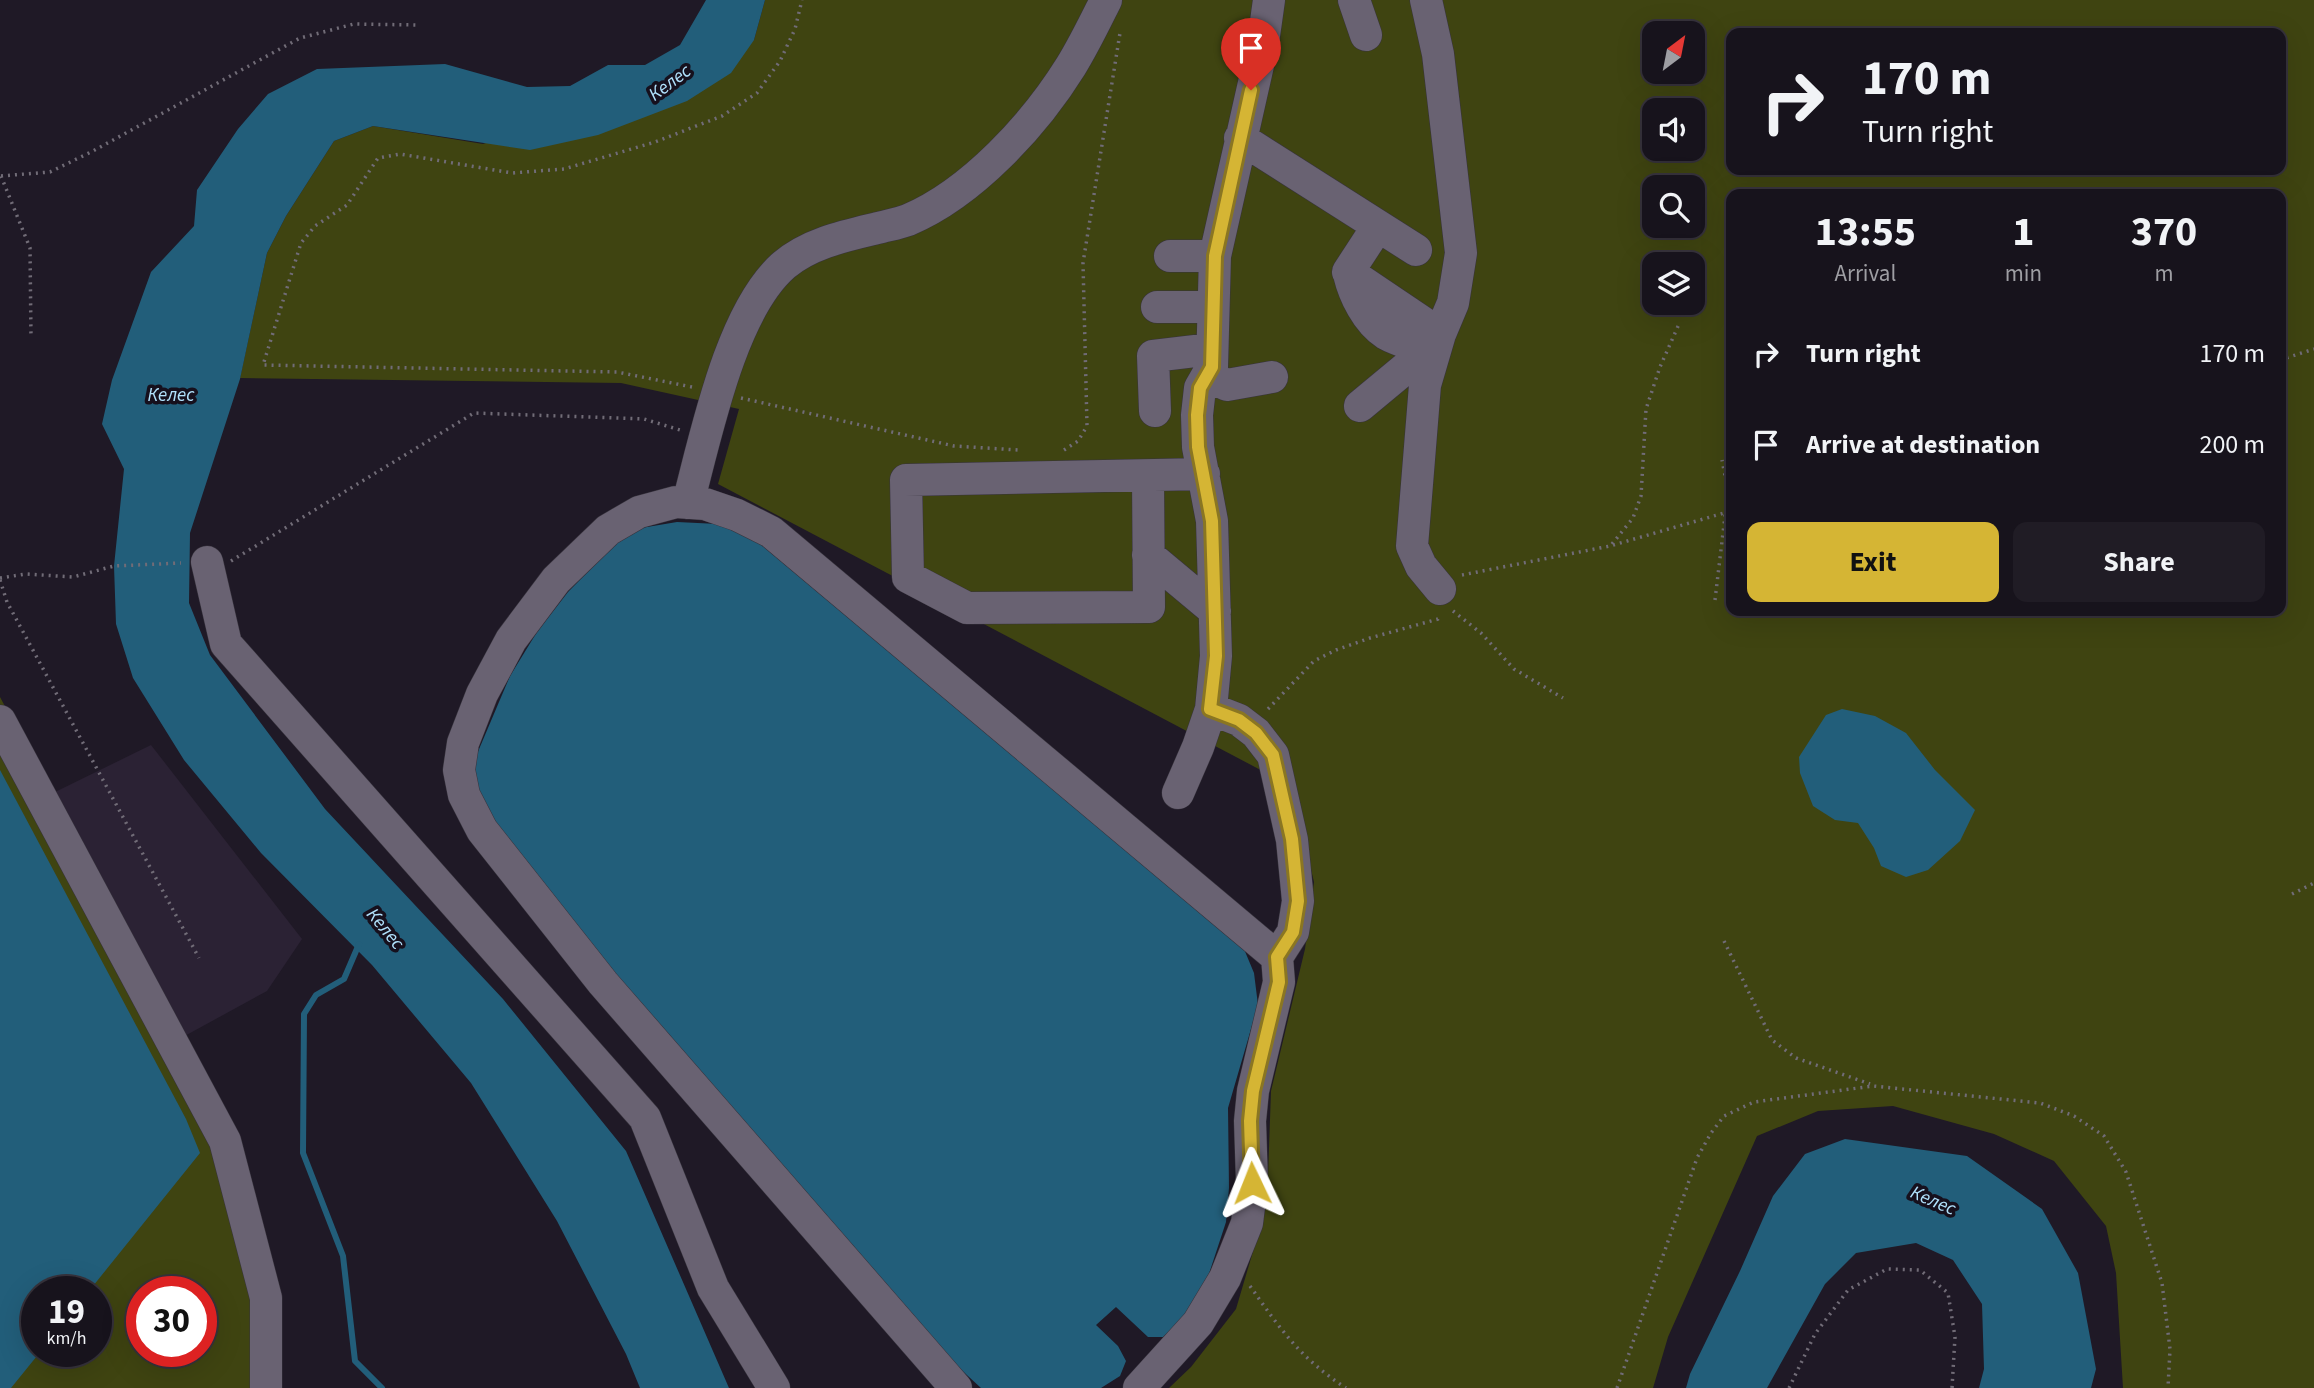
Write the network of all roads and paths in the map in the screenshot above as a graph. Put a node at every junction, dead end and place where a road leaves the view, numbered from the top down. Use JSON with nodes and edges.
{"nodes":[{"id":1,"x":802,"y":0,"type":"edge"},
{"id":2,"x":1269,"y":0,"type":"edge"},
{"id":3,"x":1354,"y":0,"type":"edge"},
{"id":4,"x":1426,"y":0,"type":"edge"},
{"id":5,"x":1113,"y":13,"type":"edge"},
{"id":6,"x":418,"y":25,"type":"dead end"},
{"id":7,"x":1366,"y":35,"type":"dead end"},
{"id":8,"x":1240,"y":138,"type":"junction"},
{"id":9,"x":1,"y":175,"type":"edge"},
{"id":10,"x":1378,"y":226,"type":"junction"},
{"id":11,"x":1416,"y":250,"type":"dead end"},
{"id":12,"x":1170,"y":256,"type":"dead end"},
{"id":13,"x":1215,"y":256,"type":"junction"},
{"id":14,"x":1157,"y":307,"type":"dead end"},
{"id":15,"x":1213,"y":307,"type":"junction"},
{"id":16,"x":1679,"y":324,"type":"dead end"},
{"id":17,"x":31,"y":338,"type":"dead end"},
{"id":18,"x":1435,"y":342,"type":"junction"},
{"id":19,"x":2314,"y":349,"type":"edge"},
{"id":20,"x":2286,"y":358,"type":"edge"},
{"id":21,"x":1210,"y":363,"type":"junction"},
{"id":22,"x":1272,"y":377,"type":"dead end"},
{"id":23,"x":719,"y":393,"type":"junction"},
{"id":24,"x":1360,"y":406,"type":"dead end"},
{"id":25,"x":1154,"y":411,"type":"dead end"},
{"id":26,"x":705,"y":439,"type":"junction"},
{"id":27,"x":1019,"y":450,"type":"dead end"},
{"id":28,"x":1059,"y":453,"type":"dead end"},
{"id":29,"x":1722,"y":460,"type":"dead end"},
{"id":30,"x":1194,"y":475,"type":"junction"},
{"id":31,"x":1148,"y":477,"type":"junction"},
{"id":32,"x":1726,"y":481,"type":"edge"},
{"id":33,"x":688,"y":503,"type":"junction"},
{"id":34,"x":1726,"y":512,"type":"edge"},
{"id":35,"x":1726,"y":530,"type":"edge"},
{"id":36,"x":1148,"y":540,"type":"junction"},
{"id":37,"x":1610,"y":546,"type":"junction"},
{"id":38,"x":207,"y":562,"type":"junction"},
{"id":39,"x":0,"y":579,"type":"edge"},
{"id":40,"x":1444,"y":598,"type":"junction"},
{"id":41,"x":1715,"y":600,"type":"dead end"},
{"id":42,"x":1215,"y":611,"type":"junction"},
{"id":43,"x":1563,"y":698,"type":"dead end"},
{"id":44,"x":1210,"y":709,"type":"junction"},
{"id":45,"x":0,"y":721,"type":"edge"},
{"id":46,"x":1249,"y":728,"type":"junction"},
{"id":47,"x":1178,"y":793,"type":"dead end"},
{"id":48,"x":2314,"y":883,"type":"edge"},
{"id":49,"x":2292,"y":894,"type":"dead end"},
{"id":50,"x":1724,"y":941,"type":"dead end"},
{"id":51,"x":1277,"y":957,"type":"junction"},
{"id":52,"x":199,"y":958,"type":"dead end"},
{"id":53,"x":1873,"y":1086,"type":"junction"},
{"id":54,"x":1233,"y":1260,"type":"junction"},
{"id":55,"x":266,"y":1388,"type":"edge"},
{"id":56,"x":774,"y":1388,"type":"edge"},
{"id":57,"x":956,"y":1388,"type":"edge"},
{"id":58,"x":1139,"y":1388,"type":"edge"},
{"id":59,"x":1346,"y":1388,"type":"edge"},
{"id":60,"x":1617,"y":1388,"type":"edge"},
{"id":61,"x":1789,"y":1388,"type":"edge"},
{"id":62,"x":1952,"y":1388,"type":"edge"},
{"id":63,"x":2168,"y":1388,"type":"edge"}],
"edges":[{"from":1,"to":23,"type":"path"},
{"from":2,"to":8,"type":"street"},
{"from":3,"to":7,"type":"street"},
{"from":4,"to":18,"type":"street"},
{"from":5,"to":23,"type":"street"},
{"from":5,"to":28,"type":"path"},
{"from":6,"to":9,"type":"path"},
{"from":8,"to":10,"type":"street"},
{"from":8,"to":13,"type":"street"},
{"from":9,"to":17,"type":"path"},
{"from":10,"to":11,"type":"street"},
{"from":10,"to":18,"type":"street"},
{"from":12,"to":13,"type":"street"},
{"from":13,"to":15,"type":"street"},
{"from":14,"to":15,"type":"street"},
{"from":15,"to":21,"type":"street"},
{"from":16,"to":37,"type":"path"},
{"from":18,"to":24,"type":"street"},
{"from":18,"to":40,"type":"street"},
{"from":19,"to":20,"type":"path"},
{"from":21,"to":22,"type":"street"},
{"from":21,"to":25,"type":"street"},
{"from":21,"to":30,"type":"street"},
{"from":23,"to":26,"type":"street"},
{"from":23,"to":27,"type":"path"},
{"from":26,"to":33,"type":"street"},
{"from":26,"to":38,"type":"path"},
{"from":29,"to":32,"type":"path"},
{"from":30,"to":31,"type":"street"},
{"from":30,"to":36,"type":"street"},
{"from":30,"to":42,"type":"street"},
{"from":31,"to":36,"type":"street"},
{"from":31,"to":36,"type":"street"},
{"from":33,"to":51,"type":"street"},
{"from":33,"to":57,"type":"street"},
{"from":34,"to":37,"type":"path"},
{"from":35,"to":41,"type":"path"},
{"from":36,"to":42,"type":"street"},
{"from":37,"to":40,"type":"path"},
{"from":38,"to":39,"type":"path"},
{"from":38,"to":56,"type":"street"},
{"from":39,"to":52,"type":"path"},
{"from":40,"to":43,"type":"path"},
{"from":40,"to":46,"type":"path"},
{"from":42,"to":44,"type":"street"},
{"from":44,"to":46,"type":"street"},
{"from":44,"to":47,"type":"street"},
{"from":45,"to":55,"type":"street"},
{"from":46,"to":51,"type":"street"},
{"from":48,"to":49,"type":"path"},
{"from":50,"to":53,"type":"path"},
{"from":51,"to":54,"type":"street"},
{"from":53,"to":60,"type":"path"},
{"from":53,"to":63,"type":"path"},
{"from":54,"to":58,"type":"street"},
{"from":54,"to":59,"type":"path"},
{"from":61,"to":62,"type":"path"}]}
